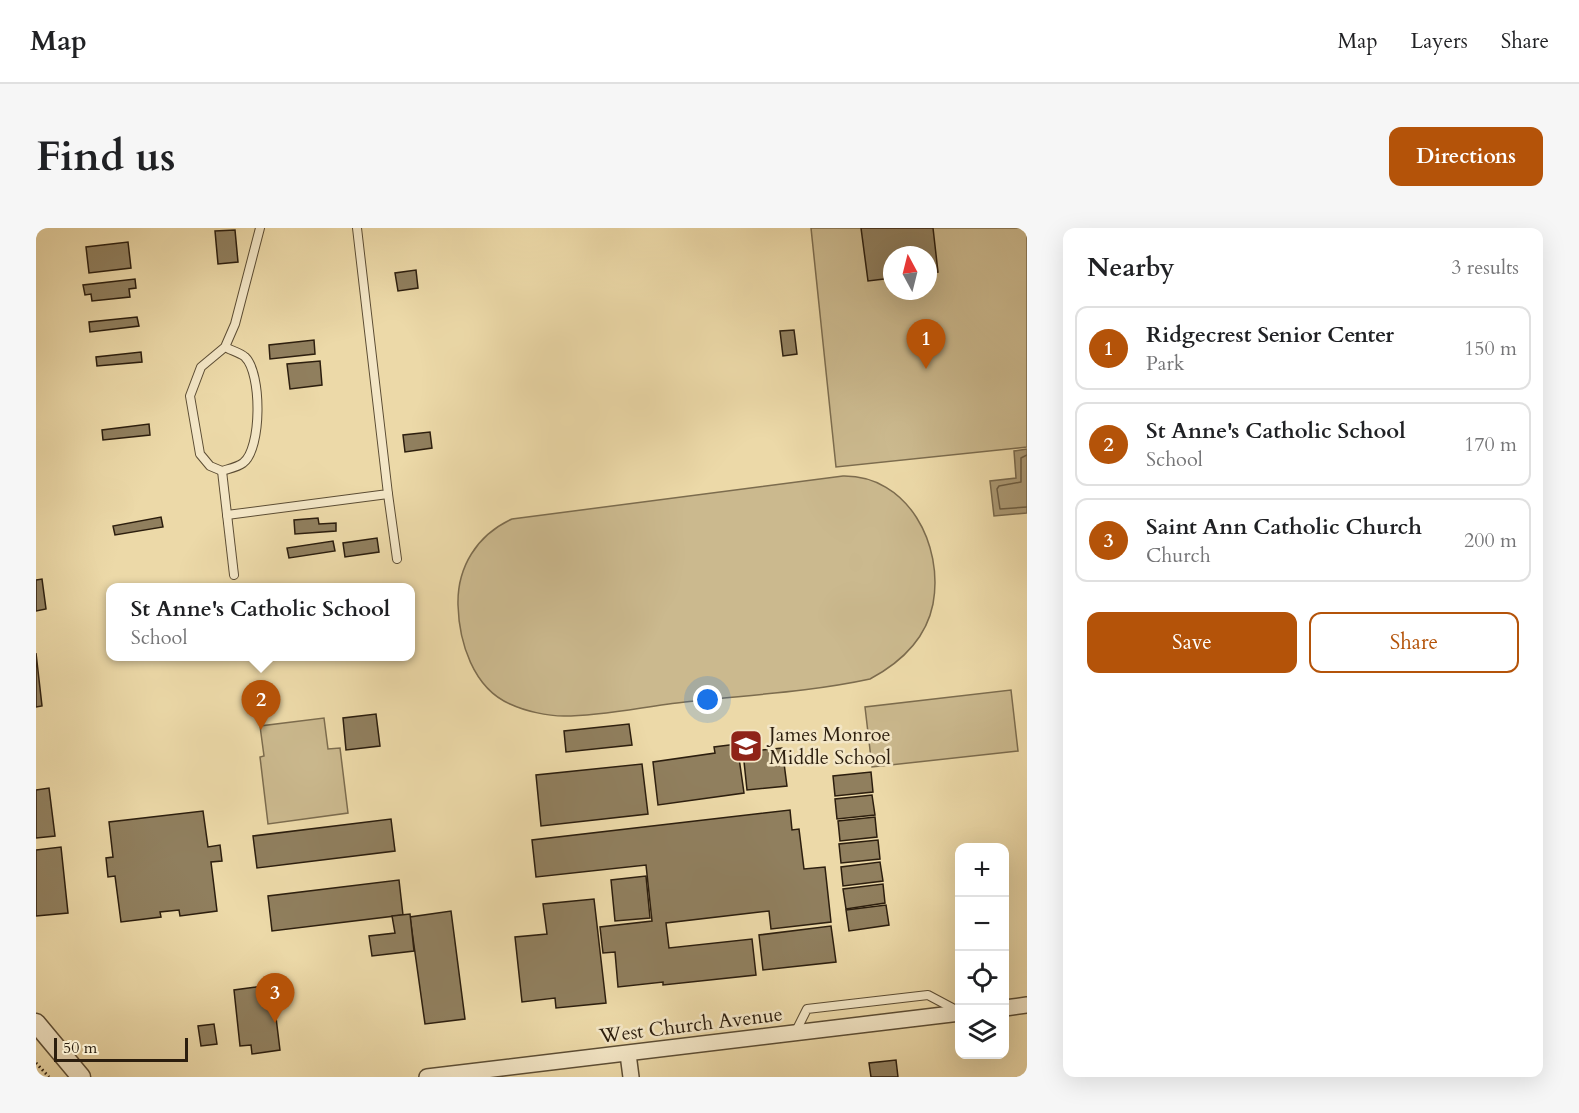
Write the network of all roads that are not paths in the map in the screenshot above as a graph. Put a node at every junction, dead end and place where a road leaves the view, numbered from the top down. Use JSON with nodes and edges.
{"nodes":[{"id":1,"x":260,"y":228,"type":"edge"},
{"id":2,"x":357,"y":228,"type":"edge"},
{"id":3,"x":225,"y":347,"type":"junction"},
{"id":4,"x":222,"y":471,"type":"junction"},
{"id":5,"x":388,"y":495,"type":"junction"},
{"id":6,"x":227,"y":514,"type":"junction"},
{"id":7,"x":397,"y":559,"type":"dead end"},
{"id":8,"x":234,"y":575,"type":"dead end"},
{"id":9,"x":1027,"y":1005,"type":"edge"},
{"id":10,"x":1009,"y":1007,"type":"edge"},
{"id":11,"x":955,"y":1010,"type":"edge"},
{"id":12,"x":955,"y":1014,"type":"edge"},
{"id":13,"x":36,"y":1023,"type":"edge"},
{"id":14,"x":794,"y":1034,"type":"junction"},
{"id":15,"x":628,"y":1054,"type":"junction"},
{"id":16,"x":81,"y":1077,"type":"edge"},
{"id":17,"x":427,"y":1077,"type":"edge"},
{"id":18,"x":631,"y":1077,"type":"edge"}],
"edges":[{"from":1,"to":3,"type":"lane"},
{"from":2,"to":5,"type":"lane"},
{"from":3,"to":4,"type":"lane"},
{"from":3,"to":4,"type":"lane"},
{"from":4,"to":6,"type":"lane"},
{"from":5,"to":6,"type":"lane"},
{"from":5,"to":7,"type":"lane"},
{"from":6,"to":8,"type":"lane"},
{"from":9,"to":10,"type":"street"},
{"from":11,"to":14,"type":"lane"},
{"from":12,"to":14,"type":"street","name":"West Church Avenue"},
{"from":13,"to":16,"type":"street"},
{"from":14,"to":15,"type":"street","name":"West Church Avenue"},
{"from":15,"to":17,"type":"street","name":"West Church Avenue"},
{"from":15,"to":18,"type":"street"}]}
